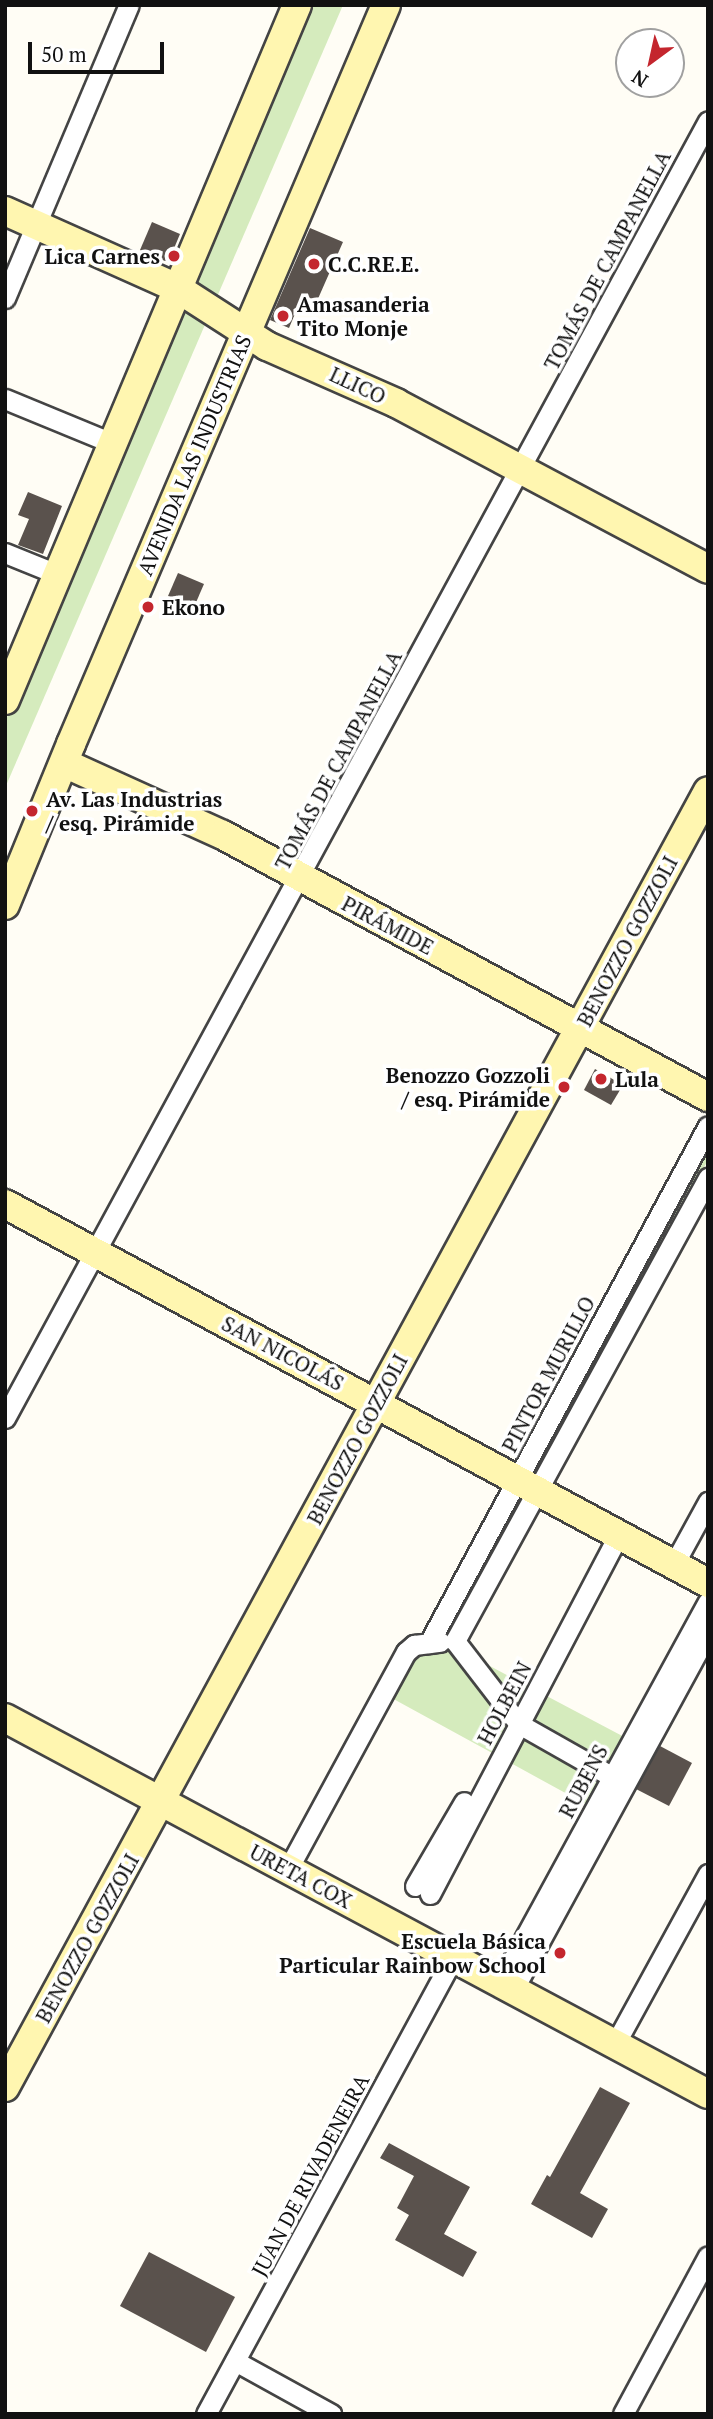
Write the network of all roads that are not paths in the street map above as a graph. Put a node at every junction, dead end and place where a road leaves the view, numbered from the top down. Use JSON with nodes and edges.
{"nodes":[{"id":1,"x":129,"y":5,"type":"edge"},
{"id":2,"x":297,"y":5,"type":"edge"},
{"id":3,"x":386,"y":5,"type":"edge"},
{"id":4,"x":708,"y":121,"type":"edge"},
{"id":5,"x":5,"y":211,"type":"edge"},
{"id":6,"x":36,"y":224,"type":"junction"},
{"id":7,"x":177,"y":288,"type":"junction"},
{"id":8,"x":5,"y":298,"type":"edge"},
{"id":9,"x":246,"y":334,"type":"junction"},
{"id":10,"x":5,"y":399,"type":"edge"},
{"id":11,"x":112,"y":443,"type":"junction"},
{"id":12,"x":521,"y":468,"type":"junction"},
{"id":13,"x":5,"y":552,"type":"edge"},
{"id":14,"x":708,"y":569,"type":"edge"},
{"id":15,"x":57,"y":574,"type":"junction"},
{"id":16,"x":5,"y":700,"type":"edge"},
{"id":17,"x":64,"y":763,"type":"junction"},
{"id":18,"x":708,"y":791,"type":"edge"},
{"id":19,"x":300,"y":877,"type":"junction"},
{"id":20,"x":5,"y":905,"type":"edge"},
{"id":21,"x":580,"y":1028,"type":"junction"},
{"id":22,"x":708,"y":1097,"type":"edge"},
{"id":23,"x":708,"y":1126,"type":"edge"},
{"id":24,"x":708,"y":1178,"type":"edge"},
{"id":25,"x":5,"y":1204,"type":"edge"},
{"id":26,"x":96,"y":1252,"type":"junction"},
{"id":27,"x":377,"y":1403,"type":"junction"},
{"id":28,"x":5,"y":1418,"type":"edge"},
{"id":29,"x":527,"y":1485,"type":"junction"},
{"id":30,"x":708,"y":1502,"type":"edge"},
{"id":31,"x":619,"y":1534,"type":"junction"},
{"id":32,"x":674,"y":1564,"type":"junction"},
{"id":33,"x":708,"y":1583,"type":"edge"},
{"id":34,"x":708,"y":1602,"type":"edge"},
{"id":35,"x":708,"y":1632,"type":"edge"},
{"id":36,"x":455,"y":1641,"type":"junction"},
{"id":37,"x":429,"y":1643,"type":"junction"},
{"id":38,"x":5,"y":1718,"type":"edge"},
{"id":39,"x":516,"y":1721,"type":"junction"},
{"id":40,"x":611,"y":1776,"type":"junction"},
{"id":41,"x":161,"y":1801,"type":"junction"},
{"id":42,"x":288,"y":1869,"type":"junction"},
{"id":43,"x":708,"y":1874,"type":"edge"},
{"id":44,"x":423,"y":1890,"type":"dead end"},
{"id":45,"x":453,"y":1958,"type":"junction"},
{"id":46,"x":507,"y":1986,"type":"junction"},
{"id":47,"x":615,"y":2045,"type":"junction"},
{"id":48,"x":5,"y":2087,"type":"edge"},
{"id":49,"x":708,"y":2094,"type":"edge"},
{"id":50,"x":708,"y":2256,"type":"edge"},
{"id":51,"x":235,"y":2361,"type":"junction"},
{"id":52,"x":206,"y":2414,"type":"edge"},
{"id":53,"x":331,"y":2414,"type":"edge"},
{"id":54,"x":623,"y":2414,"type":"edge"}],
"edges":[{"from":1,"to":6,"type":"street"},
{"from":2,"to":7,"type":"street"},
{"from":3,"to":9,"type":"street","name":"AVENIDA LAS INDUSTRIAS"},
{"from":4,"to":12,"type":"street","name":"TOMÁS DE CAMPANELLA"},
{"from":5,"to":6,"type":"street","name":"LLICO"},
{"from":6,"to":7,"type":"street","name":"LLICO"},
{"from":6,"to":8,"type":"street"},
{"from":7,"to":9,"type":"street","name":"LLICO"},
{"from":7,"to":11,"type":"street"},
{"from":9,"to":12,"type":"street","name":"LLICO"},
{"from":9,"to":17,"type":"street","name":"AVENIDA LAS INDUSTRIAS"},
{"from":10,"to":11,"type":"street"},
{"from":11,"to":15,"type":"street"},
{"from":12,"to":14,"type":"street","name":"LLICO"},
{"from":12,"to":19,"type":"street","name":"TOMÁS DE CAMPANELLA"},
{"from":13,"to":15,"type":"street"},
{"from":15,"to":16,"type":"street"},
{"from":17,"to":19,"type":"street","name":"PIRÁMIDE"},
{"from":17,"to":20,"type":"street","name":"AVENIDA LAS INDUSTRIAS"},
{"from":18,"to":21,"type":"street","name":"BENOZZO GOZZOLI"},
{"from":19,"to":21,"type":"street","name":"PIRÁMIDE"},
{"from":19,"to":26,"type":"street","name":"TOMÁS DE CAMPANELLA"},
{"from":21,"to":22,"type":"street","name":"PIRÁMIDE"},
{"from":21,"to":27,"type":"street","name":"BENOZZO GOZZOLI"},
{"from":23,"to":29,"type":"street","name":"PINTOR MURILLO"},
{"from":24,"to":29,"type":"street","name":"PINTOR MURILLO"},
{"from":25,"to":26,"type":"street","name":"SAN NICOLÁS"},
{"from":26,"to":27,"type":"street","name":"SAN NICOLÁS"},
{"from":26,"to":28,"type":"street","name":"TOMÁS DE CAMPANELLA"},
{"from":27,"to":29,"type":"street","name":"SAN NICOLÁS"},
{"from":27,"to":41,"type":"street","name":"BENOZZO GOZZOLI"},
{"from":29,"to":31,"type":"street","name":"SAN NICOLÁS"},
{"from":29,"to":36,"type":"street","name":"PINTOR MURILLO"},
{"from":29,"to":37,"type":"street","name":"PINTOR MURILLO"},
{"from":30,"to":32,"type":"street"},
{"from":31,"to":32,"type":"street","name":"SAN NICOLÁS"},
{"from":31,"to":39,"type":"street","name":"HOLBEIN"},
{"from":32,"to":33,"type":"street","name":"SAN NICOLÁS"},
{"from":34,"to":40,"type":"street","name":"RUBENS"},
{"from":35,"to":46,"type":"street","name":"RUBENS"},
{"from":36,"to":37,"type":"street","name":"PINTOR MURILLO"},
{"from":36,"to":39,"type":"street"},
{"from":37,"to":42,"type":"street","name":"PINTOR MURILLO"},
{"from":38,"to":41,"type":"street","name":"URETA COX"},
{"from":39,"to":40,"type":"street"},
{"from":39,"to":44,"type":"street","name":"HOLBEIN"},
{"from":40,"to":46,"type":"street","name":"RUBENS"},
{"from":41,"to":42,"type":"street","name":"URETA COX"},
{"from":41,"to":48,"type":"street","name":"BENOZZO GOZZOLI"},
{"from":42,"to":45,"type":"street","name":"URETA COX"},
{"from":43,"to":47,"type":"street"},
{"from":45,"to":46,"type":"street","name":"URETA COX"},
{"from":45,"to":51,"type":"street","name":"JUAN DE RIVADENEIRA"},
{"from":46,"to":47,"type":"street","name":"URETA COX"},
{"from":47,"to":49,"type":"street","name":"URETA COX"},
{"from":50,"to":54,"type":"street"},
{"from":51,"to":52,"type":"street","name":"JUAN DE RIVADENEIRA"},
{"from":51,"to":53,"type":"street"}]}
